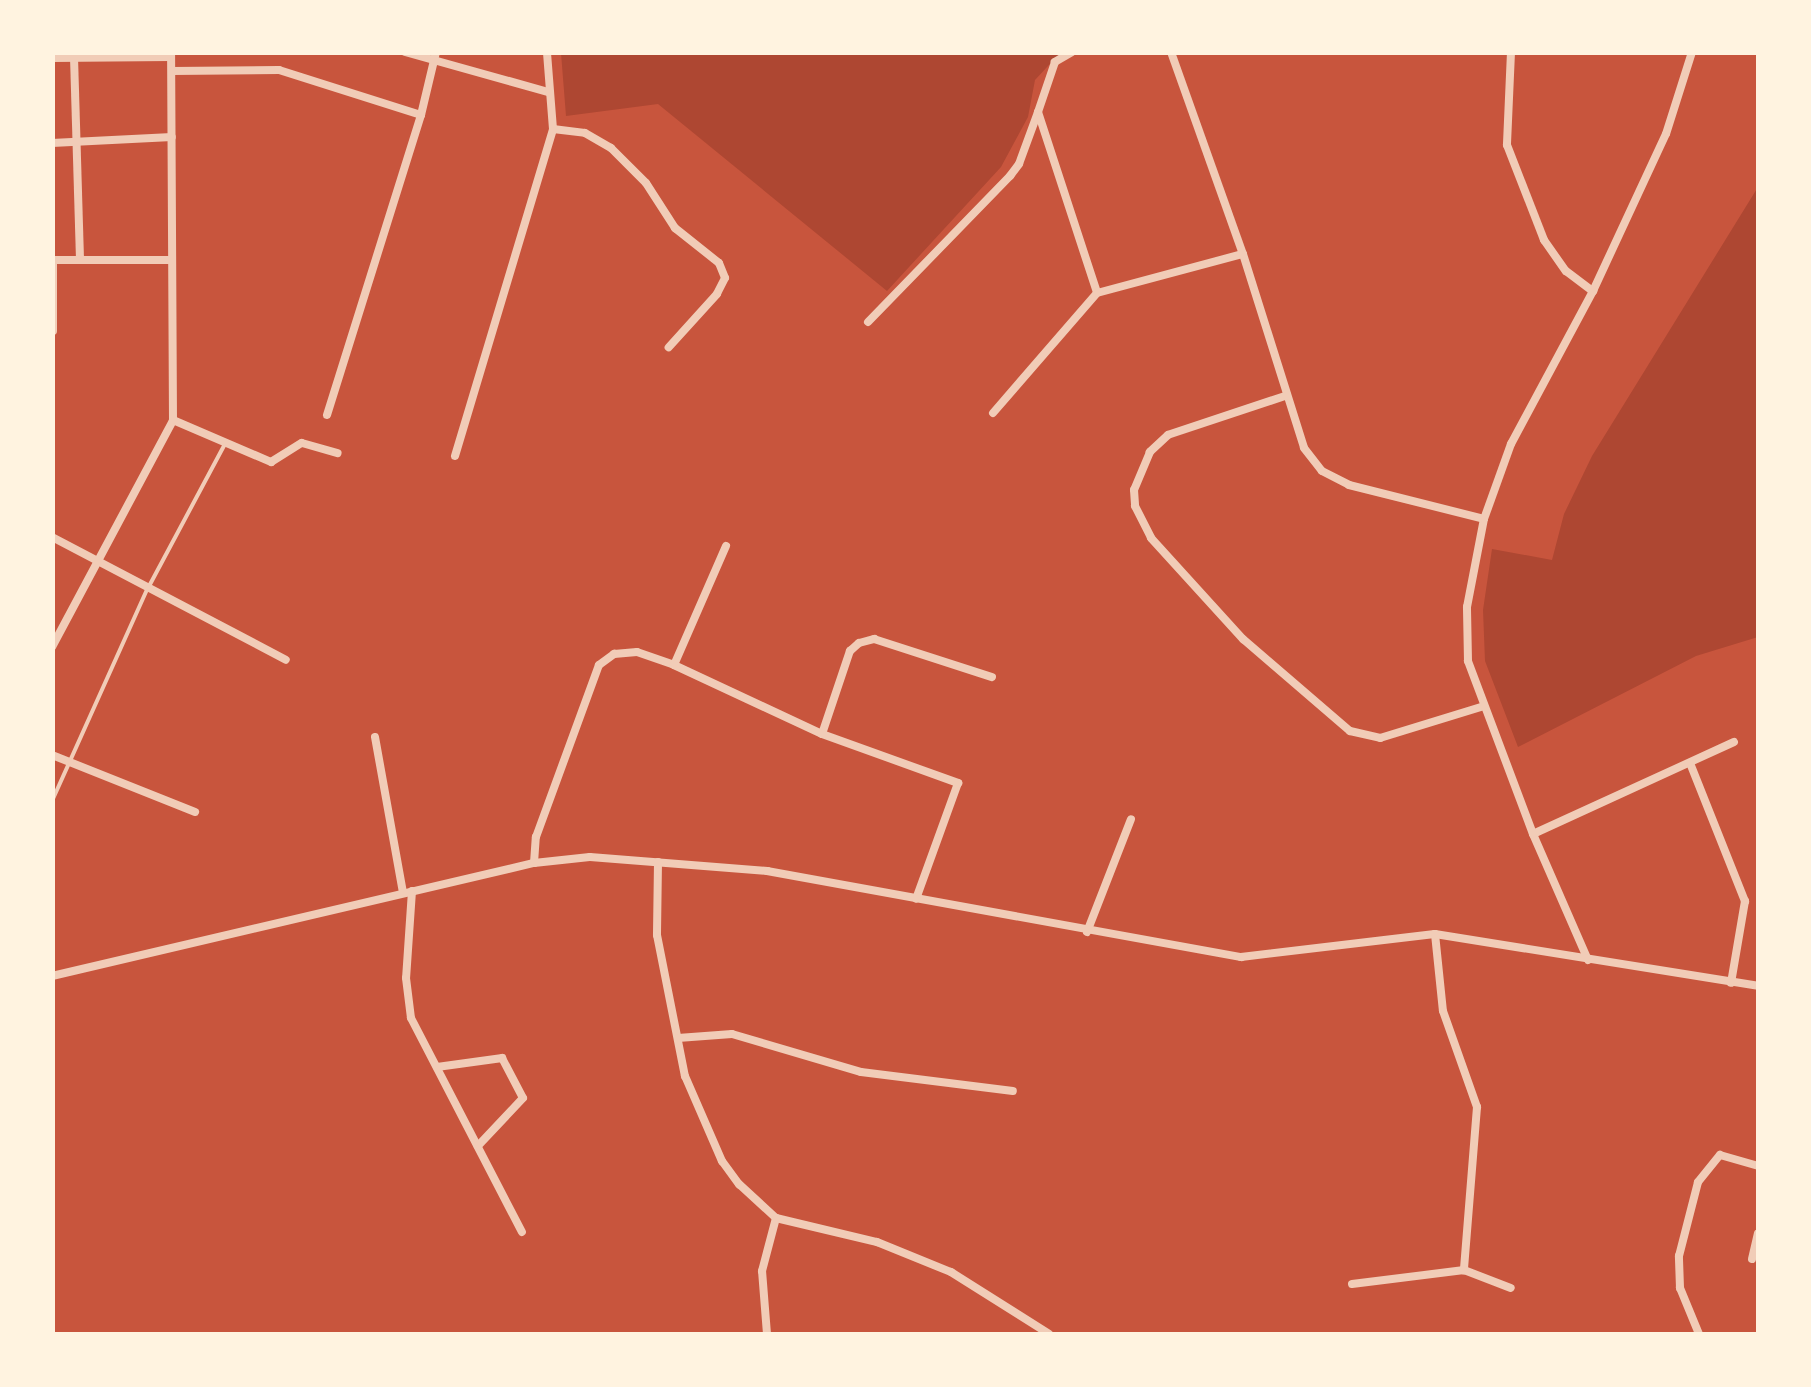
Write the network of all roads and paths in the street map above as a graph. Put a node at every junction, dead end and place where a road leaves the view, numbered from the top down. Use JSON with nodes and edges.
{"nodes":[{"id":1,"x":405,"y":52,"type":"edge"},
{"id":2,"x":546,"y":52,"type":"edge"},
{"id":3,"x":1072,"y":52,"type":"edge"},
{"id":4,"x":1171,"y":52,"type":"edge"},
{"id":5,"x":1511,"y":52,"type":"edge"},
{"id":6,"x":1692,"y":52,"type":"edge"},
{"id":7,"x":171,"y":55,"type":"edge"},
{"id":8,"x":436,"y":57,"type":"edge"},
{"id":9,"x":52,"y":58,"type":"edge"},
{"id":10,"x":74,"y":58,"type":"junction"},
{"id":11,"x":172,"y":72,"type":"junction"},
{"id":12,"x":548,"y":92,"type":"junction"},
{"id":13,"x":1038,"y":112,"type":"junction"},
{"id":14,"x":421,"y":115,"type":"junction"},
{"id":15,"x":553,"y":129,"type":"junction"},
{"id":16,"x":172,"y":138,"type":"junction"},
{"id":17,"x":77,"y":142,"type":"junction"},
{"id":18,"x":52,"y":143,"type":"edge"},
{"id":19,"x":1242,"y":254,"type":"junction"},
{"id":20,"x":53,"y":260,"type":"edge"},
{"id":21,"x":80,"y":260,"type":"junction"},
{"id":22,"x":172,"y":260,"type":"junction"},
{"id":23,"x":1593,"y":291,"type":"junction"},
{"id":24,"x":1097,"y":293,"type":"junction"},
{"id":25,"x":868,"y":322,"type":"dead end"},
{"id":26,"x":53,"y":331,"type":"edge"},
{"id":27,"x":670,"y":348,"type":"dead end"},
{"id":28,"x":1285,"y":396,"type":"junction"},
{"id":29,"x":994,"y":413,"type":"dead end"},
{"id":30,"x":327,"y":415,"type":"dead end"},
{"id":31,"x":173,"y":420,"type":"junction"},
{"id":32,"x":225,"y":444,"type":"junction"},
{"id":33,"x":338,"y":453,"type":"dead end"},
{"id":34,"x":454,"y":456,"type":"dead end"},
{"id":35,"x":1484,"y":519,"type":"junction"},
{"id":36,"x":52,"y":537,"type":"edge"},
{"id":37,"x":726,"y":546,"type":"dead end"},
{"id":38,"x":95,"y":560,"type":"junction"},
{"id":39,"x":147,"y":590,"type":"junction"},
{"id":40,"x":52,"y":647,"type":"edge"},
{"id":41,"x":286,"y":660,"type":"dead end"},
{"id":42,"x":674,"y":665,"type":"junction"},
{"id":43,"x":992,"y":677,"type":"dead end"},
{"id":44,"x":1484,"y":706,"type":"junction"},
{"id":45,"x":822,"y":734,"type":"junction"},
{"id":46,"x":375,"y":737,"type":"dead end"},
{"id":47,"x":1734,"y":742,"type":"dead end"},
{"id":48,"x":52,"y":755,"type":"edge"},
{"id":49,"x":70,"y":762,"type":"junction"},
{"id":50,"x":1690,"y":763,"type":"junction"},
{"id":51,"x":52,"y":801,"type":"edge"},
{"id":52,"x":195,"y":812,"type":"dead end"},
{"id":53,"x":1132,"y":819,"type":"dead end"},
{"id":54,"x":1533,"y":834,"type":"junction"},
{"id":55,"x":658,"y":862,"type":"junction"},
{"id":56,"x":534,"y":863,"type":"junction"},
{"id":57,"x":407,"y":891,"type":"junction"},
{"id":58,"x":916,"y":899,"type":"junction"},
{"id":59,"x":1087,"y":932,"type":"junction"},
{"id":60,"x":1435,"y":934,"type":"junction"},
{"id":61,"x":1588,"y":960,"type":"junction"},
{"id":62,"x":52,"y":976,"type":"edge"},
{"id":63,"x":1731,"y":982,"type":"junction"},
{"id":64,"x":1758,"y":986,"type":"edge"},
{"id":65,"x":678,"y":1038,"type":"junction"},
{"id":66,"x":437,"y":1067,"type":"junction"},
{"id":67,"x":1012,"y":1091,"type":"dead end"},
{"id":68,"x":478,"y":1146,"type":"junction"},
{"id":69,"x":1758,"y":1166,"type":"edge"},
{"id":70,"x":776,"y":1218,"type":"junction"},
{"id":71,"x":522,"y":1232,"type":"dead end"},
{"id":72,"x":1758,"y":1234,"type":"edge"},
{"id":73,"x":1752,"y":1259,"type":"dead end"},
{"id":74,"x":1464,"y":1270,"type":"junction"},
{"id":75,"x":1352,"y":1284,"type":"dead end"},
{"id":76,"x":1511,"y":1288,"type":"dead end"},
{"id":77,"x":1034,"y":1331,"type":"edge"},
{"id":78,"x":766,"y":1334,"type":"edge"},
{"id":79,"x":1049,"y":1334,"type":"edge"},
{"id":80,"x":1698,"y":1334,"type":"edge"}],
"edges":[{"from":1,"to":8,"type":"street"},
{"from":2,"to":12,"type":"street"},
{"from":3,"to":13,"type":"street"},
{"from":4,"to":19,"type":"street"},
{"from":5,"to":23,"type":"street"},
{"from":6,"to":23,"type":"street"},
{"from":7,"to":10,"type":"street"},
{"from":7,"to":11,"type":"street"},
{"from":8,"to":12,"type":"street"},
{"from":8,"to":14,"type":"street"},
{"from":9,"to":10,"type":"street"},
{"from":10,"to":17,"type":"street"},
{"from":11,"to":14,"type":"street"},
{"from":11,"to":16,"type":"street"},
{"from":12,"to":15,"type":"street"},
{"from":13,"to":24,"type":"street"},
{"from":13,"to":25,"type":"street"},
{"from":14,"to":30,"type":"street"},
{"from":15,"to":27,"type":"street"},
{"from":15,"to":34,"type":"street"},
{"from":16,"to":17,"type":"street"},
{"from":16,"to":22,"type":"street"},
{"from":17,"to":18,"type":"street"},
{"from":17,"to":21,"type":"street"},
{"from":19,"to":24,"type":"street"},
{"from":19,"to":28,"type":"street"},
{"from":20,"to":21,"type":"street"},
{"from":20,"to":26,"type":"street"},
{"from":21,"to":22,"type":"street"},
{"from":22,"to":31,"type":"street"},
{"from":23,"to":35,"type":"street"},
{"from":24,"to":29,"type":"street"},
{"from":28,"to":35,"type":"street"},
{"from":28,"to":44,"type":"street"},
{"from":31,"to":32,"type":"street"},
{"from":31,"to":38,"type":"street"},
{"from":32,"to":33,"type":"street"},
{"from":32,"to":39,"type":"lane"},
{"from":35,"to":44,"type":"street"},
{"from":36,"to":38,"type":"street"},
{"from":37,"to":42,"type":"street"},
{"from":38,"to":39,"type":"street"},
{"from":38,"to":40,"type":"street"},
{"from":39,"to":41,"type":"street"},
{"from":39,"to":49,"type":"lane"},
{"from":42,"to":45,"type":"street"},
{"from":42,"to":56,"type":"street"},
{"from":43,"to":45,"type":"street"},
{"from":44,"to":54,"type":"street"},
{"from":45,"to":58,"type":"street"},
{"from":46,"to":57,"type":"street"},
{"from":47,"to":50,"type":"street"},
{"from":48,"to":49,"type":"street"},
{"from":49,"to":51,"type":"lane"},
{"from":49,"to":52,"type":"street"},
{"from":50,"to":54,"type":"street"},
{"from":50,"to":63,"type":"street"},
{"from":53,"to":59,"type":"street"},
{"from":54,"to":61,"type":"street"},
{"from":55,"to":56,"type":"street"},
{"from":55,"to":58,"type":"street"},
{"from":55,"to":65,"type":"street"},
{"from":56,"to":57,"type":"street"},
{"from":57,"to":62,"type":"street"},
{"from":57,"to":66,"type":"street"},
{"from":58,"to":59,"type":"street"},
{"from":59,"to":60,"type":"street"},
{"from":60,"to":61,"type":"street"},
{"from":60,"to":74,"type":"street"},
{"from":61,"to":63,"type":"street"},
{"from":63,"to":64,"type":"street"},
{"from":65,"to":67,"type":"street"},
{"from":65,"to":70,"type":"street"},
{"from":66,"to":68,"type":"street"},
{"from":66,"to":68,"type":"street"},
{"from":68,"to":71,"type":"street"},
{"from":69,"to":80,"type":"street"},
{"from":70,"to":77,"type":"street"},
{"from":70,"to":78,"type":"street"},
{"from":72,"to":73,"type":"street"},
{"from":74,"to":75,"type":"street"},
{"from":74,"to":76,"type":"street"},
{"from":77,"to":79,"type":"street"}]}
